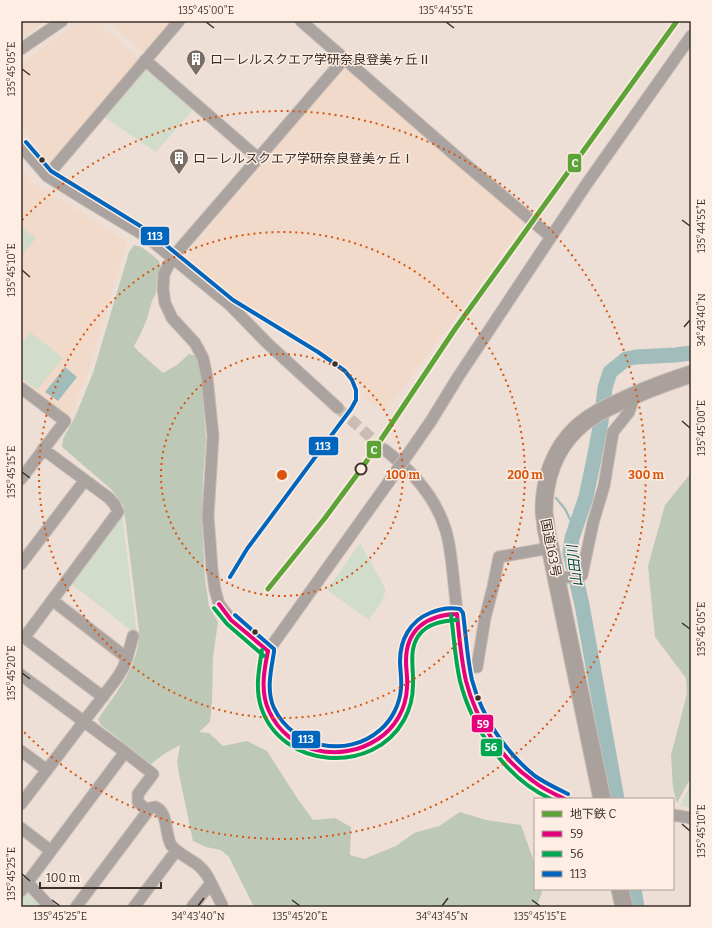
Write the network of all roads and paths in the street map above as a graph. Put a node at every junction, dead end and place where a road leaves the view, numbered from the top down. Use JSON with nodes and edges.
{"nodes":[{"id":1,"x":62,"y":21,"type":"edge"},
{"id":2,"x":179,"y":21,"type":"edge"},
{"id":3,"x":301,"y":21,"type":"edge"},
{"id":4,"x":691,"y":36,"type":"edge"},
{"id":5,"x":21,"y":49,"type":"edge"},
{"id":6,"x":344,"y":59,"type":"junction"},
{"id":7,"x":145,"y":60,"type":"junction"},
{"id":8,"x":21,"y":146,"type":"edge"},
{"id":9,"x":258,"y":158,"type":"junction"},
{"id":10,"x":47,"y":176,"type":"junction"},
{"id":11,"x":551,"y":236,"type":"junction"},
{"id":12,"x":172,"y":258,"type":"junction"},
{"id":13,"x":691,"y":374,"type":"edge"},
{"id":14,"x":23,"y":393,"type":"edge"},
{"id":15,"x":625,"y":399,"type":"junction"},
{"id":16,"x":338,"y":408,"type":"tunnel mouth"},
{"id":17,"x":43,"y":449,"type":"junction"},
{"id":18,"x":385,"y":450,"type":"tunnel mouth"},
{"id":19,"x":21,"y":479,"type":"edge"},
{"id":20,"x":84,"y":480,"type":"junction"},
{"id":21,"x":550,"y":548,"type":"junction"},
{"id":22,"x":21,"y":564,"type":"edge"},
{"id":23,"x":568,"y":577,"type":"junction"},
{"id":24,"x":52,"y":600,"type":"junction"},
{"id":25,"x":458,"y":614,"type":"junction"},
{"id":26,"x":133,"y":636,"type":"dead end"},
{"id":27,"x":23,"y":637,"type":"edge"},
{"id":28,"x":268,"y":651,"type":"junction"},
{"id":29,"x":127,"y":658,"type":"junction"},
{"id":30,"x":463,"y":668,"type":"junction"},
{"id":31,"x":21,"y":675,"type":"edge"},
{"id":32,"x":103,"y":697,"type":"junction"},
{"id":33,"x":84,"y":721,"type":"junction"},
{"id":34,"x":21,"y":751,"type":"edge"},
{"id":35,"x":125,"y":752,"type":"junction"},
{"id":36,"x":47,"y":770,"type":"junction"},
{"id":37,"x":563,"y":798,"type":"edge"},
{"id":38,"x":602,"y":798,"type":"edge"},
{"id":39,"x":21,"y":804,"type":"edge"},
{"id":40,"x":148,"y":810,"type":"junction"},
{"id":41,"x":674,"y":815,"type":"edge"},
{"id":42,"x":691,"y":818,"type":"edge"},
{"id":43,"x":21,"y":828,"type":"edge"},
{"id":44,"x":51,"y":851,"type":"junction"},
{"id":45,"x":176,"y":851,"type":"junction"},
{"id":46,"x":211,"y":882,"type":"junction"},
{"id":47,"x":24,"y":887,"type":"edge"},
{"id":48,"x":620,"y":890,"type":"edge"},
{"id":49,"x":50,"y":907,"type":"edge"},
{"id":50,"x":76,"y":907,"type":"edge"},
{"id":51,"x":134,"y":907,"type":"edge"},
{"id":52,"x":192,"y":907,"type":"edge"},
{"id":53,"x":221,"y":907,"type":"edge"},
{"id":54,"x":624,"y":907,"type":"edge"}],
"edges":[{"from":1,"to":5,"type":"street"},
{"from":2,"to":7,"type":"street"},
{"from":3,"to":6,"type":"street"},
{"from":4,"to":11,"type":"street"},
{"from":6,"to":9,"type":"street"},
{"from":6,"to":11,"type":"street"},
{"from":7,"to":9,"type":"street"},
{"from":7,"to":10,"type":"street"},
{"from":8,"to":10,"type":"street"},
{"from":9,"to":12,"type":"street"},
{"from":10,"to":12,"type":"street"},
{"from":11,"to":28,"type":"street","bridge":true},
{"from":12,"to":16,"type":"street"},
{"from":12,"to":28,"type":"street"},
{"from":13,"to":15,"type":"highway","name":"国道163号"},
{"from":14,"to":17,"type":"street"},
{"from":15,"to":21,"type":"highway","name":"国道163号"},
{"from":15,"to":23,"type":"street"},
{"from":17,"to":19,"type":"street"},
{"from":17,"to":20,"type":"street"},
{"from":18,"to":25,"type":"street"},
{"from":20,"to":22,"type":"street"},
{"from":20,"to":24,"type":"street"},
{"from":21,"to":23,"type":"highway","name":"国道163号"},
{"from":21,"to":30,"type":"street"},
{"from":23,"to":38,"type":"highway","name":"国道163号"},
{"from":24,"to":27,"type":"street"},
{"from":24,"to":29,"type":"street"},
{"from":25,"to":28,"type":"street"},
{"from":25,"to":30,"type":"street"},
{"from":26,"to":29,"type":"street"},
{"from":27,"to":32,"type":"street"},
{"from":29,"to":32,"type":"street"},
{"from":30,"to":37,"type":"street"},
{"from":31,"to":33,"type":"street"},
{"from":32,"to":33,"type":"street"},
{"from":33,"to":35,"type":"street"},
{"from":33,"to":36,"type":"street"},
{"from":34,"to":36,"type":"street"},
{"from":35,"to":40,"type":"street"},
{"from":35,"to":44,"type":"street"},
{"from":36,"to":39,"type":"street"},
{"from":40,"to":45,"type":"street"},
{"from":40,"to":50,"type":"street"},
{"from":41,"to":42,"type":"street"},
{"from":43,"to":44,"type":"street"},
{"from":44,"to":47,"type":"street"},
{"from":45,"to":46,"type":"street"},
{"from":45,"to":51,"type":"street"},
{"from":46,"to":52,"type":"street"},
{"from":46,"to":53,"type":"street"},
{"from":47,"to":49,"type":"street"},
{"from":48,"to":54,"type":"highway"}]}
